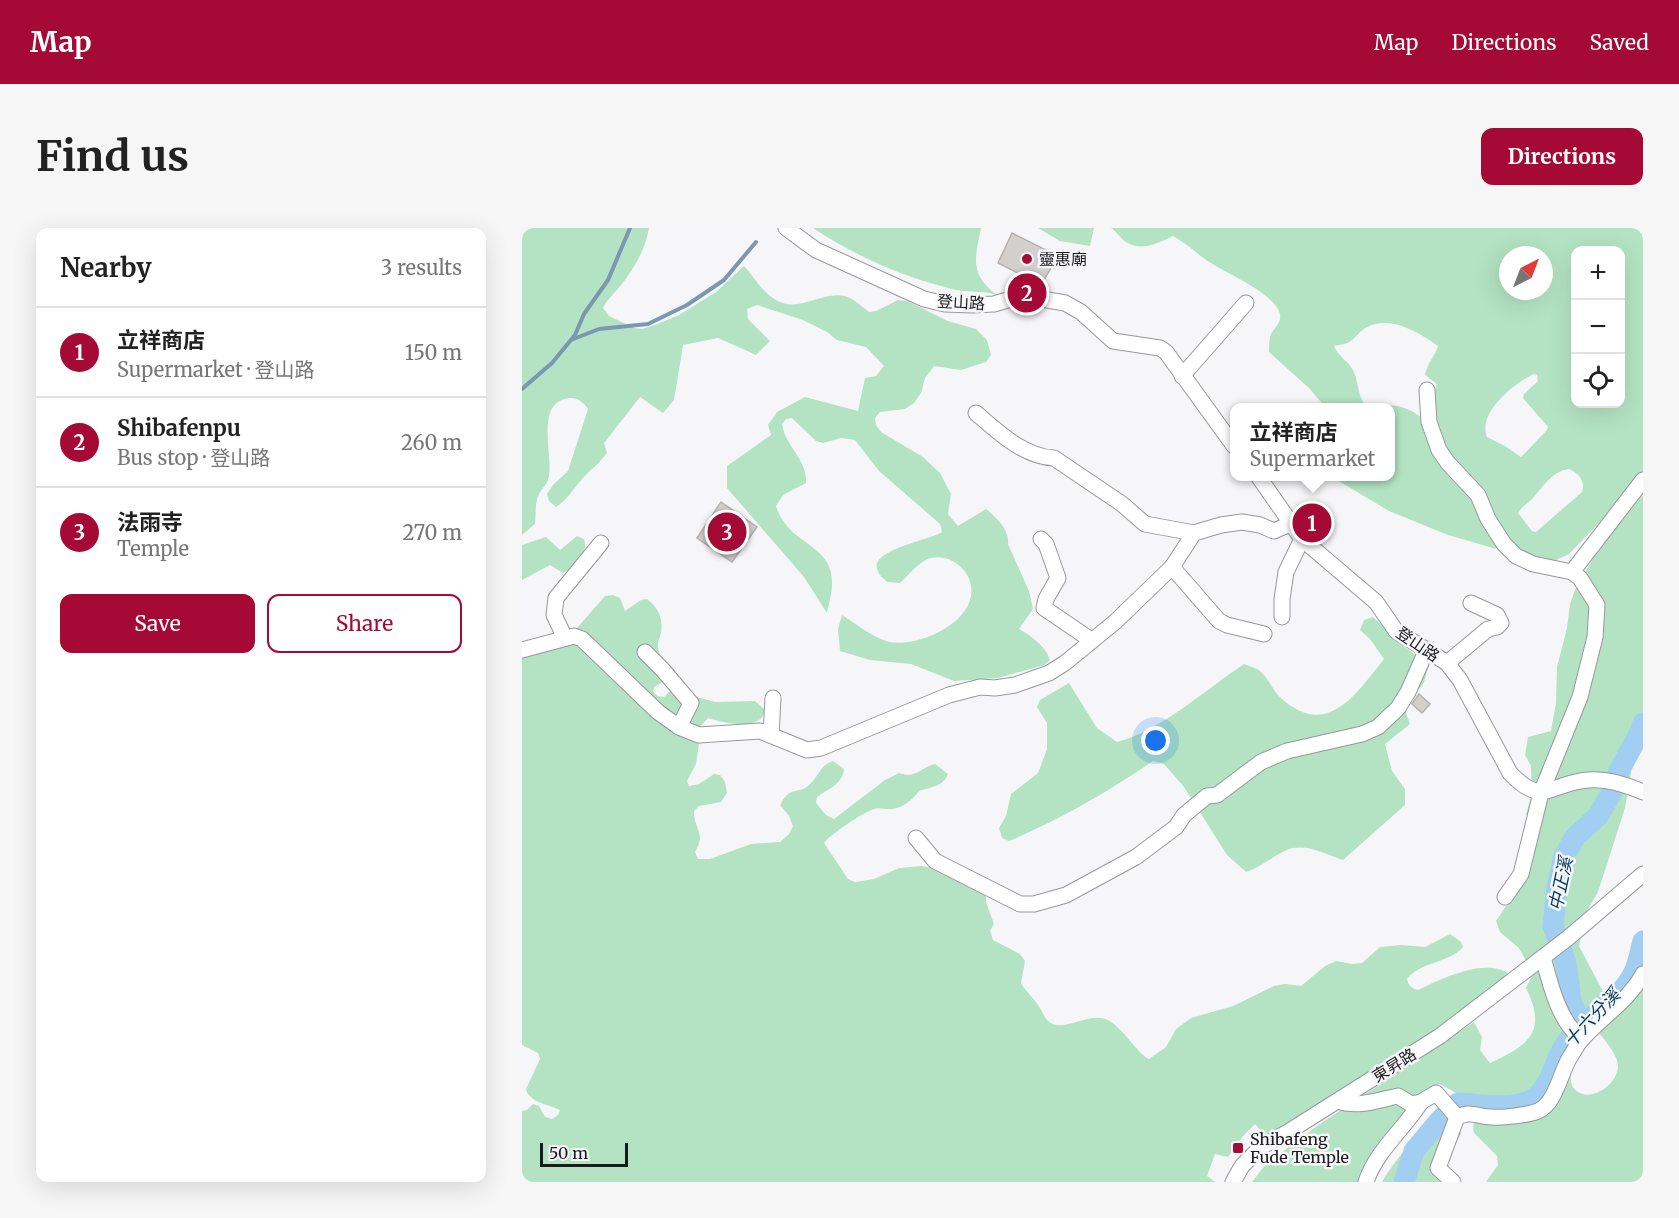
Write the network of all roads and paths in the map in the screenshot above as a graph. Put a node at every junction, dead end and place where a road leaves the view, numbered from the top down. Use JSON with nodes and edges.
{"nodes":[{"id":1,"x":786,"y":228,"type":"edge"},
{"id":2,"x":1245,"y":303,"type":"dead end"},
{"id":3,"x":1182,"y":376,"type":"junction"},
{"id":4,"x":1427,"y":390,"type":"dead end"},
{"id":5,"x":976,"y":413,"type":"dead end"},
{"id":6,"x":1230,"y":441,"type":"edge"},
{"id":7,"x":1643,"y":480,"type":"edge"},
{"id":8,"x":1261,"y":481,"type":"edge"},
{"id":9,"x":1290,"y":524,"type":"junction"},
{"id":10,"x":1194,"y":533,"type":"junction"},
{"id":11,"x":1041,"y":539,"type":"dead end"},
{"id":12,"x":1302,"y":539,"type":"junction"},
{"id":13,"x":601,"y":543,"type":"dead end"},
{"id":14,"x":1172,"y":567,"type":"junction"},
{"id":15,"x":1572,"y":572,"type":"junction"},
{"id":16,"x":1471,"y":603,"type":"dead end"},
{"id":17,"x":1282,"y":617,"type":"dead end"},
{"id":18,"x":1264,"y":634,"type":"dead end"},
{"id":19,"x":565,"y":638,"type":"junction"},
{"id":20,"x":1091,"y":640,"type":"junction"},
{"id":21,"x":1427,"y":649,"type":"junction"},
{"id":22,"x":522,"y":650,"type":"edge"},
{"id":23,"x":645,"y":652,"type":"dead end"},
{"id":24,"x":1447,"y":663,"type":"junction"},
{"id":25,"x":773,"y":698,"type":"dead end"},
{"id":26,"x":679,"y":727,"type":"junction"},
{"id":27,"x":771,"y":735,"type":"junction"},
{"id":28,"x":1643,"y":792,"type":"edge"},
{"id":29,"x":1540,"y":793,"type":"junction"},
{"id":30,"x":916,"y":838,"type":"dead end"},
{"id":31,"x":1643,"y":874,"type":"edge"},
{"id":32,"x":1505,"y":897,"type":"dead end"},
{"id":33,"x":1543,"y":957,"type":"junction"},
{"id":34,"x":1643,"y":974,"type":"edge"},
{"id":35,"x":1582,"y":1039,"type":"junction"},
{"id":36,"x":1338,"y":1101,"type":"junction"},
{"id":37,"x":1421,"y":1102,"type":"junction"},
{"id":38,"x":1457,"y":1117,"type":"junction"},
{"id":39,"x":1233,"y":1182,"type":"edge"},
{"id":40,"x":1366,"y":1182,"type":"edge"},
{"id":41,"x":1453,"y":1182,"type":"edge"}],
"edges":[{"from":1,"to":3,"type":"street","name":"登山路"},
{"from":2,"to":3,"type":"street"},
{"from":3,"to":6,"type":"street","name":"登山路"},
{"from":4,"to":15,"type":"street"},
{"from":5,"to":10,"type":"street"},
{"from":7,"to":15,"type":"street"},
{"from":8,"to":9,"type":"street","name":"登山路"},
{"from":9,"to":10,"type":"street"},
{"from":9,"to":12,"type":"street","name":"登山路"},
{"from":10,"to":14,"type":"street"},
{"from":11,"to":20,"type":"street"},
{"from":12,"to":17,"type":"street"},
{"from":12,"to":21,"type":"street","name":"登山路"},
{"from":13,"to":19,"type":"street"},
{"from":14,"to":18,"type":"street"},
{"from":14,"to":20,"type":"street"},
{"from":15,"to":29,"type":"street"},
{"from":16,"to":24,"type":"street"},
{"from":19,"to":22,"type":"street"},
{"from":19,"to":26,"type":"street"},
{"from":20,"to":27,"type":"street"},
{"from":21,"to":24,"type":"street","name":"登山路"},
{"from":21,"to":30,"type":"street"},
{"from":23,"to":26,"type":"street"},
{"from":24,"to":29,"type":"street","name":"登山路"},
{"from":25,"to":27,"type":"street"},
{"from":26,"to":27,"type":"street"},
{"from":28,"to":29,"type":"street"},
{"from":29,"to":32,"type":"street"},
{"from":31,"to":33,"type":"street","name":"東昇路"},
{"from":33,"to":35,"type":"street"},
{"from":33,"to":36,"type":"street","name":"東昇路"},
{"from":34,"to":35,"type":"street"},
{"from":35,"to":38,"type":"street"},
{"from":36,"to":37,"type":"street"},
{"from":36,"to":39,"type":"street","name":"東昇路"},
{"from":37,"to":38,"type":"street"},
{"from":37,"to":40,"type":"street"},
{"from":38,"to":41,"type":"street"}]}
